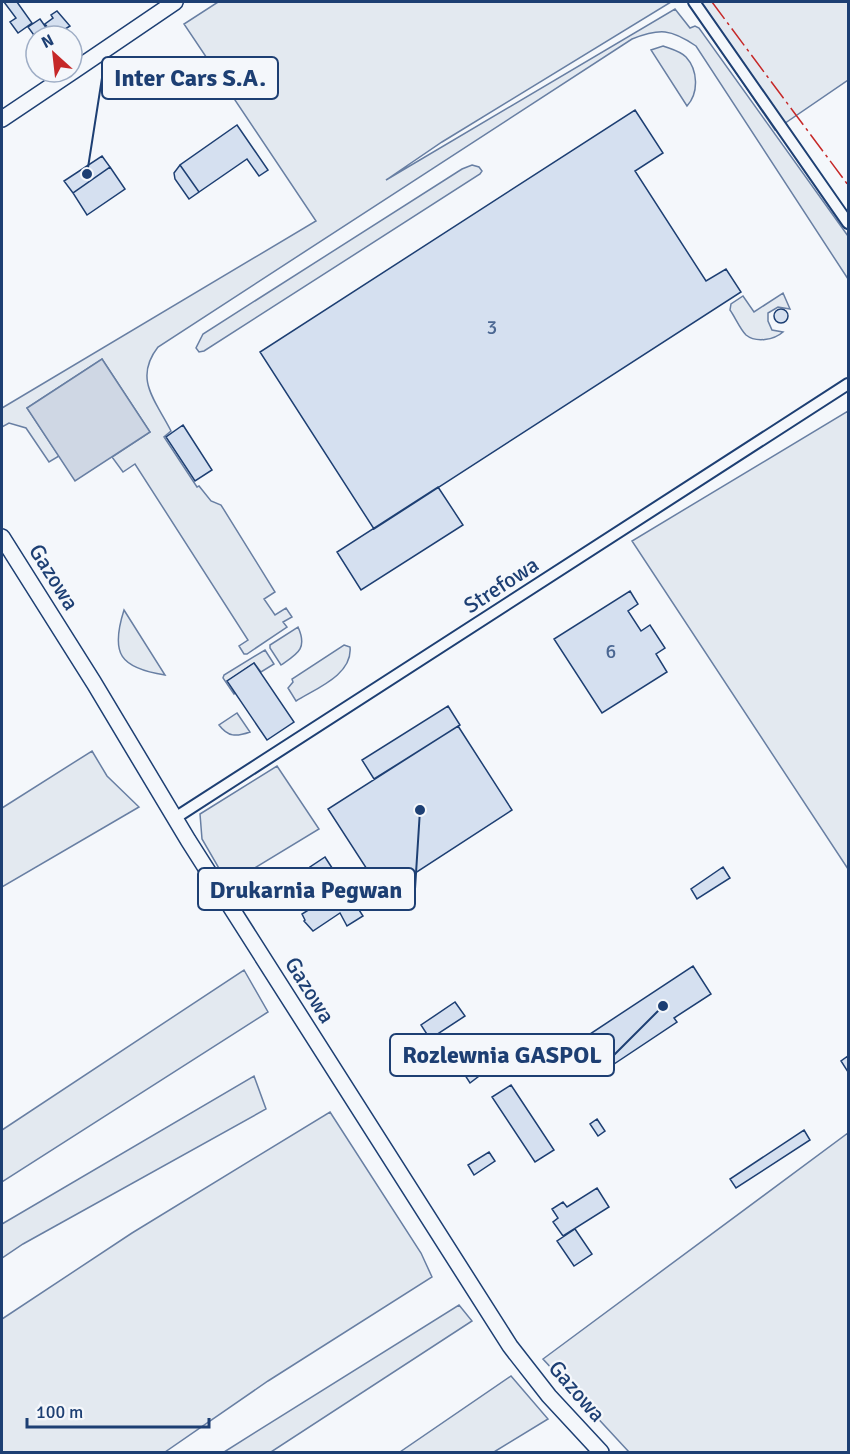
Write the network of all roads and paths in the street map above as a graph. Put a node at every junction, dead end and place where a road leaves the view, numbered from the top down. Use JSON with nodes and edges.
{"nodes":[{"id":1,"x":175,"y":2,"type":"edge"},
{"id":2,"x":694,"y":2,"type":"edge"},
{"id":3,"x":84,"y":64,"type":"edge"},
{"id":4,"x":54,"y":84,"type":"edge"},
{"id":5,"x":2,"y":119,"type":"edge"},
{"id":6,"x":849,"y":223,"type":"edge"},
{"id":7,"x":849,"y":384,"type":"edge"},
{"id":8,"x":2,"y":537,"type":"edge"},
{"id":9,"x":175,"y":818,"type":"junction"},
{"id":10,"x":601,"y":1452,"type":"edge"}],
"edges":[{"from":1,"to":3,"type":"street"},
{"from":2,"to":6,"type":"street"},
{"from":4,"to":5,"type":"street"},
{"from":7,"to":9,"type":"street","name":"Strefowa"},
{"from":8,"to":9,"type":"street","name":"Gazowa"},
{"from":9,"to":10,"type":"street","name":"Gazowa"}]}
